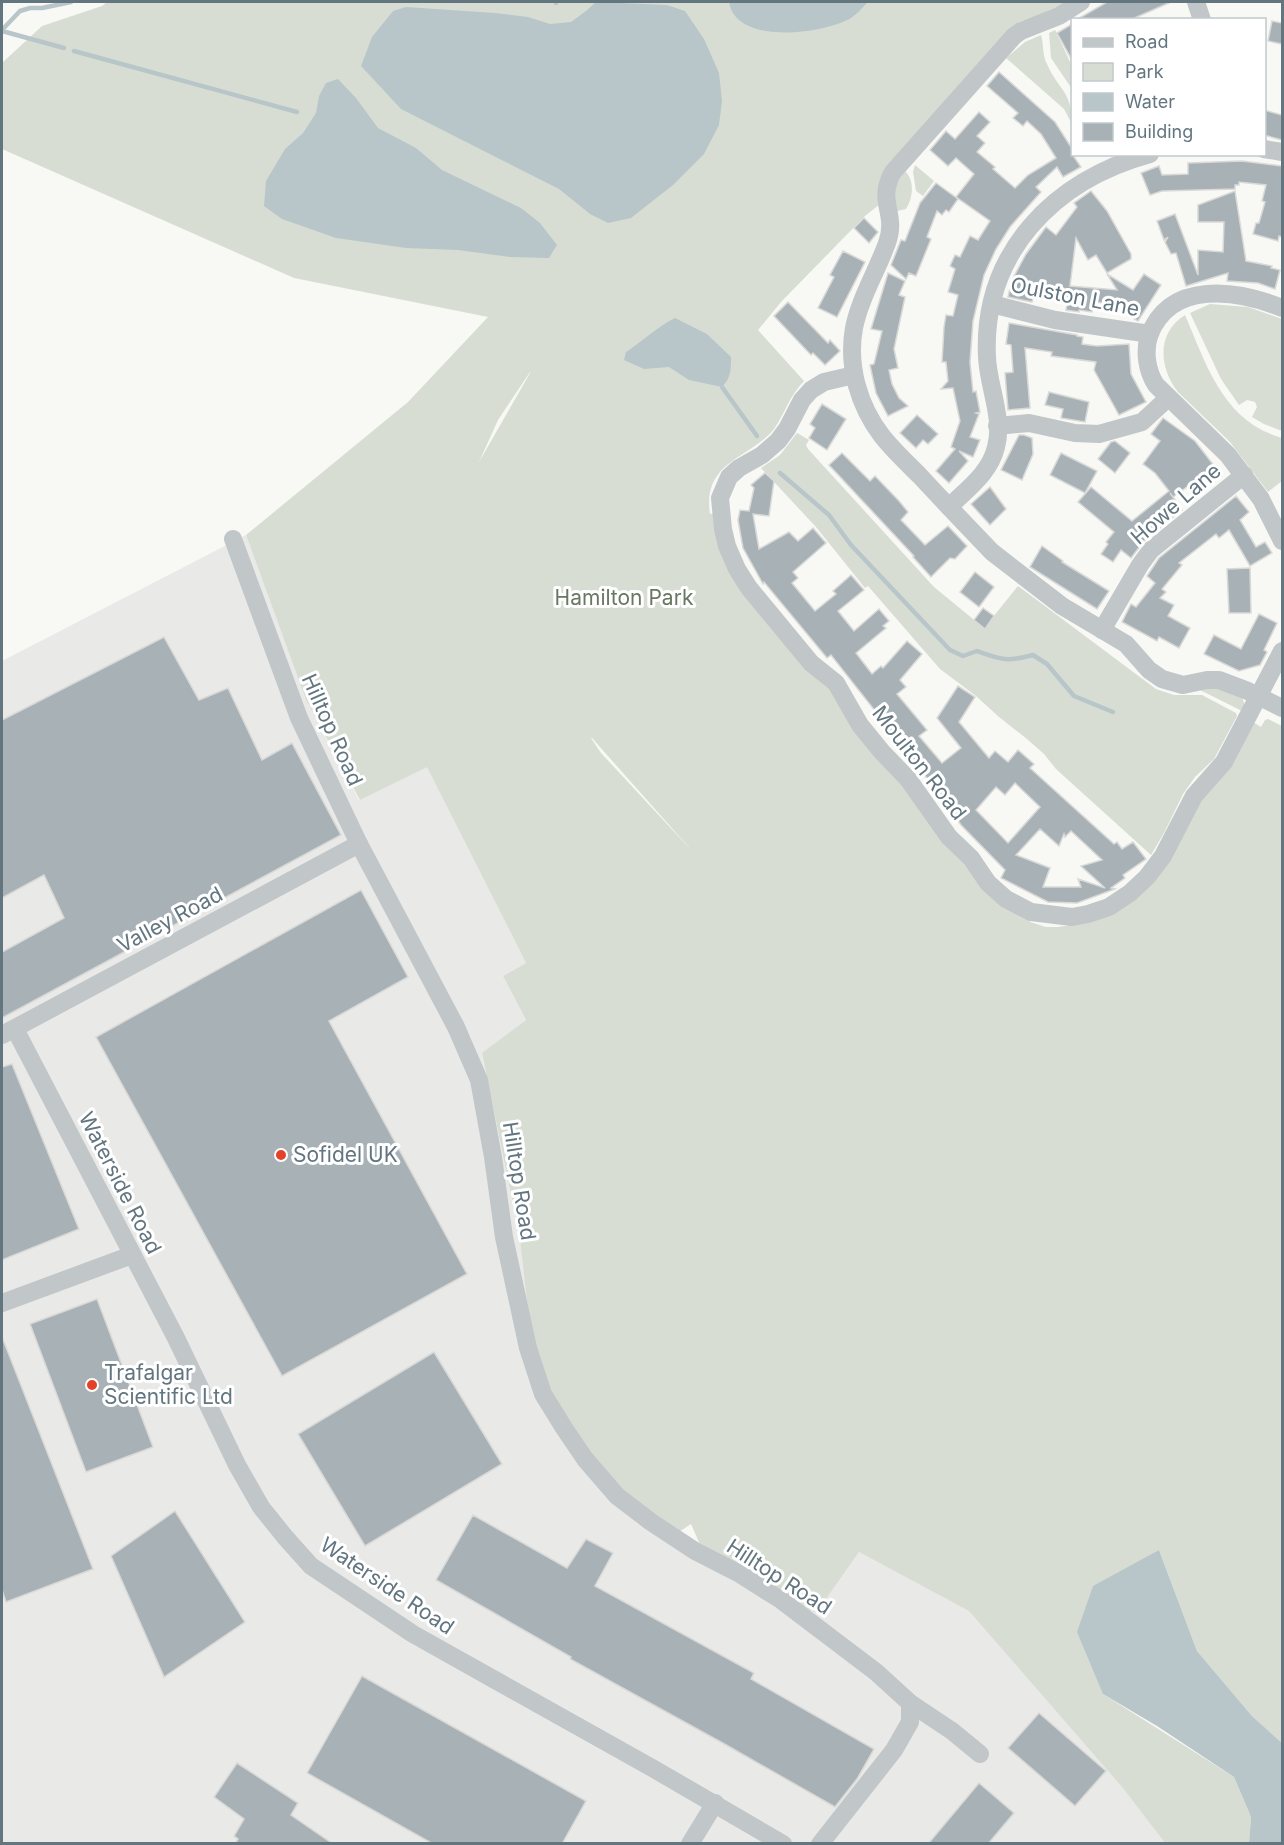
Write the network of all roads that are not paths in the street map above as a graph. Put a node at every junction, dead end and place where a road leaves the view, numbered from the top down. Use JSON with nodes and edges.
{"nodes":[{"id":1,"x":1081,"y":2,"type":"edge"},
{"id":2,"x":1196,"y":2,"type":"edge"},
{"id":3,"x":1201,"y":18,"type":"edge"},
{"id":4,"x":1266,"y":149,"type":"edge"},
{"id":5,"x":1282,"y":152,"type":"edge"},
{"id":6,"x":1143,"y":156,"type":"edge"},
{"id":7,"x":992,"y":304,"type":"junction"},
{"id":8,"x":1282,"y":308,"type":"edge"},
{"id":9,"x":1150,"y":334,"type":"junction"},
{"id":10,"x":854,"y":375,"type":"junction"},
{"id":11,"x":1168,"y":398,"type":"junction"},
{"id":12,"x":997,"y":426,"type":"junction"},
{"id":13,"x":1244,"y":475,"type":"junction"},
{"id":14,"x":949,"y":507,"type":"junction"},
{"id":15,"x":233,"y":539,"type":"dead end"},
{"id":16,"x":1282,"y":542,"type":"edge"},
{"id":17,"x":1102,"y":630,"type":"junction"},
{"id":18,"x":1282,"y":651,"type":"edge"},
{"id":19,"x":1260,"y":696,"type":"junction"},
{"id":20,"x":1282,"y":708,"type":"edge"},
{"id":21,"x":359,"y":844,"type":"junction"},
{"id":22,"x":8,"y":1032,"type":"edge"},
{"id":23,"x":132,"y":1255,"type":"junction"},
{"id":24,"x":2,"y":1304,"type":"edge"},
{"id":25,"x":910,"y":1703,"type":"junction"},
{"id":26,"x":980,"y":1754,"type":"dead end"},
{"id":27,"x":715,"y":1803,"type":"junction"},
{"id":28,"x":690,"y":1844,"type":"edge"},
{"id":29,"x":783,"y":1844,"type":"edge"},
{"id":30,"x":820,"y":1844,"type":"edge"}],
"edges":[{"from":1,"to":10,"type":"street"},
{"from":2,"to":3,"type":"street"},
{"from":4,"to":5,"type":"street"},
{"from":6,"to":7,"type":"street"},
{"from":7,"to":9,"type":"street","name":"Oulston Lane"},
{"from":7,"to":12,"type":"street"},
{"from":8,"to":9,"type":"street"},
{"from":9,"to":11,"type":"street"},
{"from":10,"to":14,"type":"street"},
{"from":10,"to":19,"type":"street","name":"Moulton Road"},
{"from":11,"to":12,"type":"street"},
{"from":11,"to":13,"type":"street"},
{"from":12,"to":14,"type":"street"},
{"from":13,"to":16,"type":"street"},
{"from":13,"to":17,"type":"street","name":"Howe Lane"},
{"from":14,"to":17,"type":"street"},
{"from":15,"to":21,"type":"street","name":"Hilltop Road"},
{"from":17,"to":19,"type":"street"},
{"from":18,"to":19,"type":"street","name":"Moulton Road"},
{"from":19,"to":20,"type":"street"},
{"from":21,"to":22,"type":"street","name":"Valley Road"},
{"from":21,"to":25,"type":"street","name":"Hilltop Road"},
{"from":22,"to":23,"type":"street","name":"Waterside Road"},
{"from":23,"to":24,"type":"street"},
{"from":23,"to":27,"type":"street","name":"Waterside Road"},
{"from":25,"to":26,"type":"street","name":"Hilltop Road"},
{"from":25,"to":30,"type":"street"},
{"from":27,"to":28,"type":"street"},
{"from":27,"to":29,"type":"street","name":"Waterside Road"}]}
